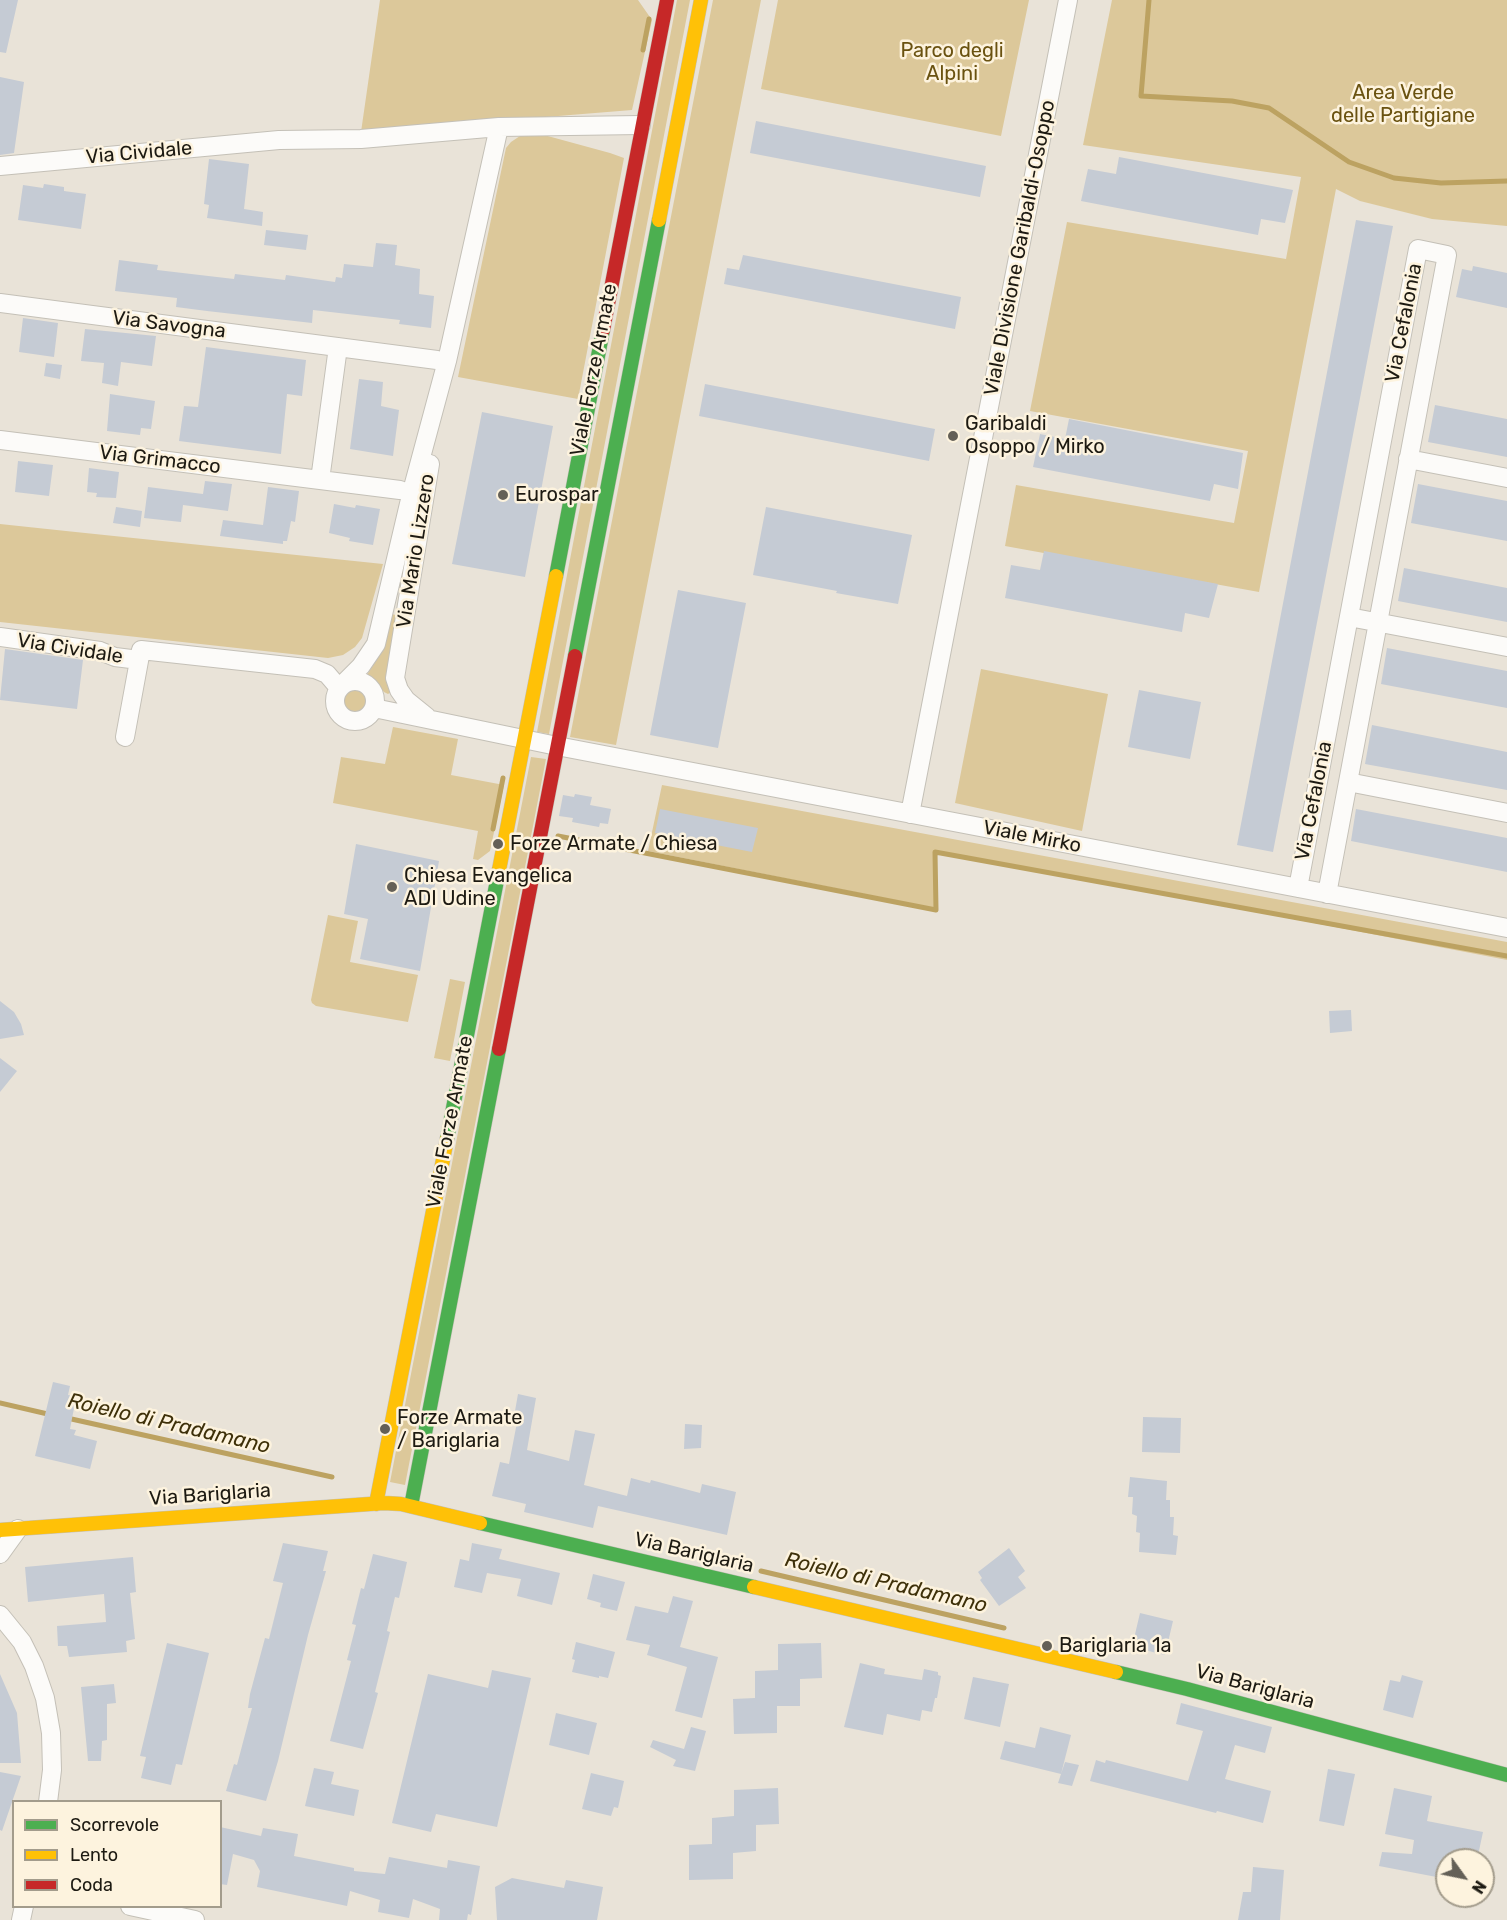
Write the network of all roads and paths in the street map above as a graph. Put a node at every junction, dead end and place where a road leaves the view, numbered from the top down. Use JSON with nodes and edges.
{"nodes":[{"id":1,"x":667,"y":0,"type":"edge"},
{"id":2,"x":694,"y":0,"type":"edge"},
{"id":3,"x":701,"y":0,"type":"edge"},
{"id":4,"x":1068,"y":0,"type":"edge"},
{"id":5,"x":689,"y":57,"type":"junction"},
{"id":6,"x":641,"y":125,"type":"junction"},
{"id":7,"x":499,"y":127,"type":"junction"},
{"id":8,"x":0,"y":166,"type":"edge"},
{"id":9,"x":0,"y":303,"type":"edge"},
{"id":10,"x":338,"y":347,"type":"junction"},
{"id":11,"x":442,"y":360,"type":"junction"},
{"id":12,"x":0,"y":440,"type":"edge"},
{"id":13,"x":1408,"y":459,"type":"junction"},
{"id":14,"x":1507,"y":478,"type":"edge"},
{"id":15,"x":320,"y":480,"type":"junction"},
{"id":16,"x":400,"y":490,"type":"dead end"},
{"id":17,"x":1349,"y":617,"type":"junction"},
{"id":18,"x":1378,"y":622,"type":"junction"},
{"id":19,"x":0,"y":637,"type":"edge"},
{"id":20,"x":1507,"y":647,"type":"edge"},
{"id":21,"x":139,"y":660,"type":"junction"},
{"id":22,"x":341,"y":686,"type":"junction"},
{"id":23,"x":374,"y":708,"type":"junction"},
{"id":24,"x":437,"y":722,"type":"junction"},
{"id":25,"x":125,"y":736,"type":"dead end"},
{"id":26,"x":524,"y":740,"type":"junction"},
{"id":27,"x":557,"y":746,"type":"junction"},
{"id":28,"x":1348,"y":782,"type":"junction"},
{"id":29,"x":1507,"y":813,"type":"edge"},
{"id":30,"x":910,"y":814,"type":"junction"},
{"id":31,"x":1298,"y":888,"type":"junction"},
{"id":32,"x":1327,"y":894,"type":"junction"},
{"id":33,"x":1507,"y":928,"type":"edge"},
{"id":34,"x":376,"y":1503,"type":"junction"},
{"id":35,"x":411,"y":1506,"type":"junction"},
{"id":36,"x":9,"y":1530,"type":"edge"},
{"id":37,"x":0,"y":1554,"type":"edge"},
{"id":38,"x":0,"y":1615,"type":"edge"},
{"id":39,"x":1507,"y":1775,"type":"edge"},
{"id":40,"x":48,"y":1800,"type":"edge"},
{"id":41,"x":139,"y":1908,"type":"edge"},
{"id":42,"x":195,"y":1920,"type":"edge"}],
"edges":[{"from":1,"to":6,"type":"street","name":"Viale Forze Armate"},
{"from":2,"to":5,"type":"street","name":"Viale Forze Armate"},
{"from":3,"to":5,"type":"street","name":"Viale Forze Armate"},
{"from":4,"to":30,"type":"street","name":"Viale Divisione Garibaldi-Osoppo"},
{"from":5,"to":27,"type":"street","name":"Viale Forze Armate"},
{"from":6,"to":7,"type":"street"},
{"from":6,"to":26,"type":"street","name":"Viale Forze Armate"},
{"from":7,"to":8,"type":"street","name":"Via Cividale"},
{"from":7,"to":11,"type":"street","name":"Via Mario Lizzero"},
{"from":9,"to":10,"type":"street","name":"Via Savogna"},
{"from":10,"to":11,"type":"street","name":"Via Savogna"},
{"from":10,"to":15,"type":"street"},
{"from":11,"to":22,"type":"street","name":"Via Mario Lizzero"},
{"from":11,"to":24,"type":"street","name":"Via Mario Lizzero"},
{"from":12,"to":15,"type":"street","name":"Via Grimacco"},
{"from":13,"to":14,"type":"street"},
{"from":13,"to":17,"type":"street","name":"Via Cefalonia"},
{"from":13,"to":18,"type":"street","name":"Via Cefalonia"},
{"from":15,"to":16,"type":"street","name":"Via Grimacco"},
{"from":17,"to":18,"type":"street"},
{"from":17,"to":31,"type":"street","name":"Via Cefalonia"},
{"from":18,"to":20,"type":"street"},
{"from":18,"to":28,"type":"street","name":"Via Cefalonia"},
{"from":19,"to":21,"type":"street","name":"Via Cividale"},
{"from":21,"to":22,"type":"street"},
{"from":21,"to":25,"type":"street"},
{"from":22,"to":23,"type":"street"},
{"from":22,"to":23,"type":"street"},
{"from":23,"to":24,"type":"street","name":"Via Mario Lizzero"},
{"from":24,"to":26,"type":"street","name":"Via Mario Lizzero"},
{"from":26,"to":27,"type":"street"},
{"from":26,"to":34,"type":"street","name":"Viale Forze Armate"},
{"from":27,"to":30,"type":"street","name":"Viale Mirko"},
{"from":27,"to":35,"type":"street","name":"Viale Forze Armate"},
{"from":28,"to":29,"type":"street"},
{"from":28,"to":32,"type":"street","name":"Via Cefalonia"},
{"from":30,"to":31,"type":"street","name":"Viale Mirko"},
{"from":31,"to":32,"type":"street","name":"Viale Mirko"},
{"from":32,"to":33,"type":"street","name":"Viale Mirko"},
{"from":34,"to":35,"type":"street","name":"Via Bariglaria"},
{"from":34,"to":36,"type":"street","name":"Via Bariglaria"},
{"from":35,"to":39,"type":"street","name":"Via Bariglaria"},
{"from":36,"to":37,"type":"street"},
{"from":38,"to":40,"type":"street"},
{"from":41,"to":42,"type":"street"}]}
